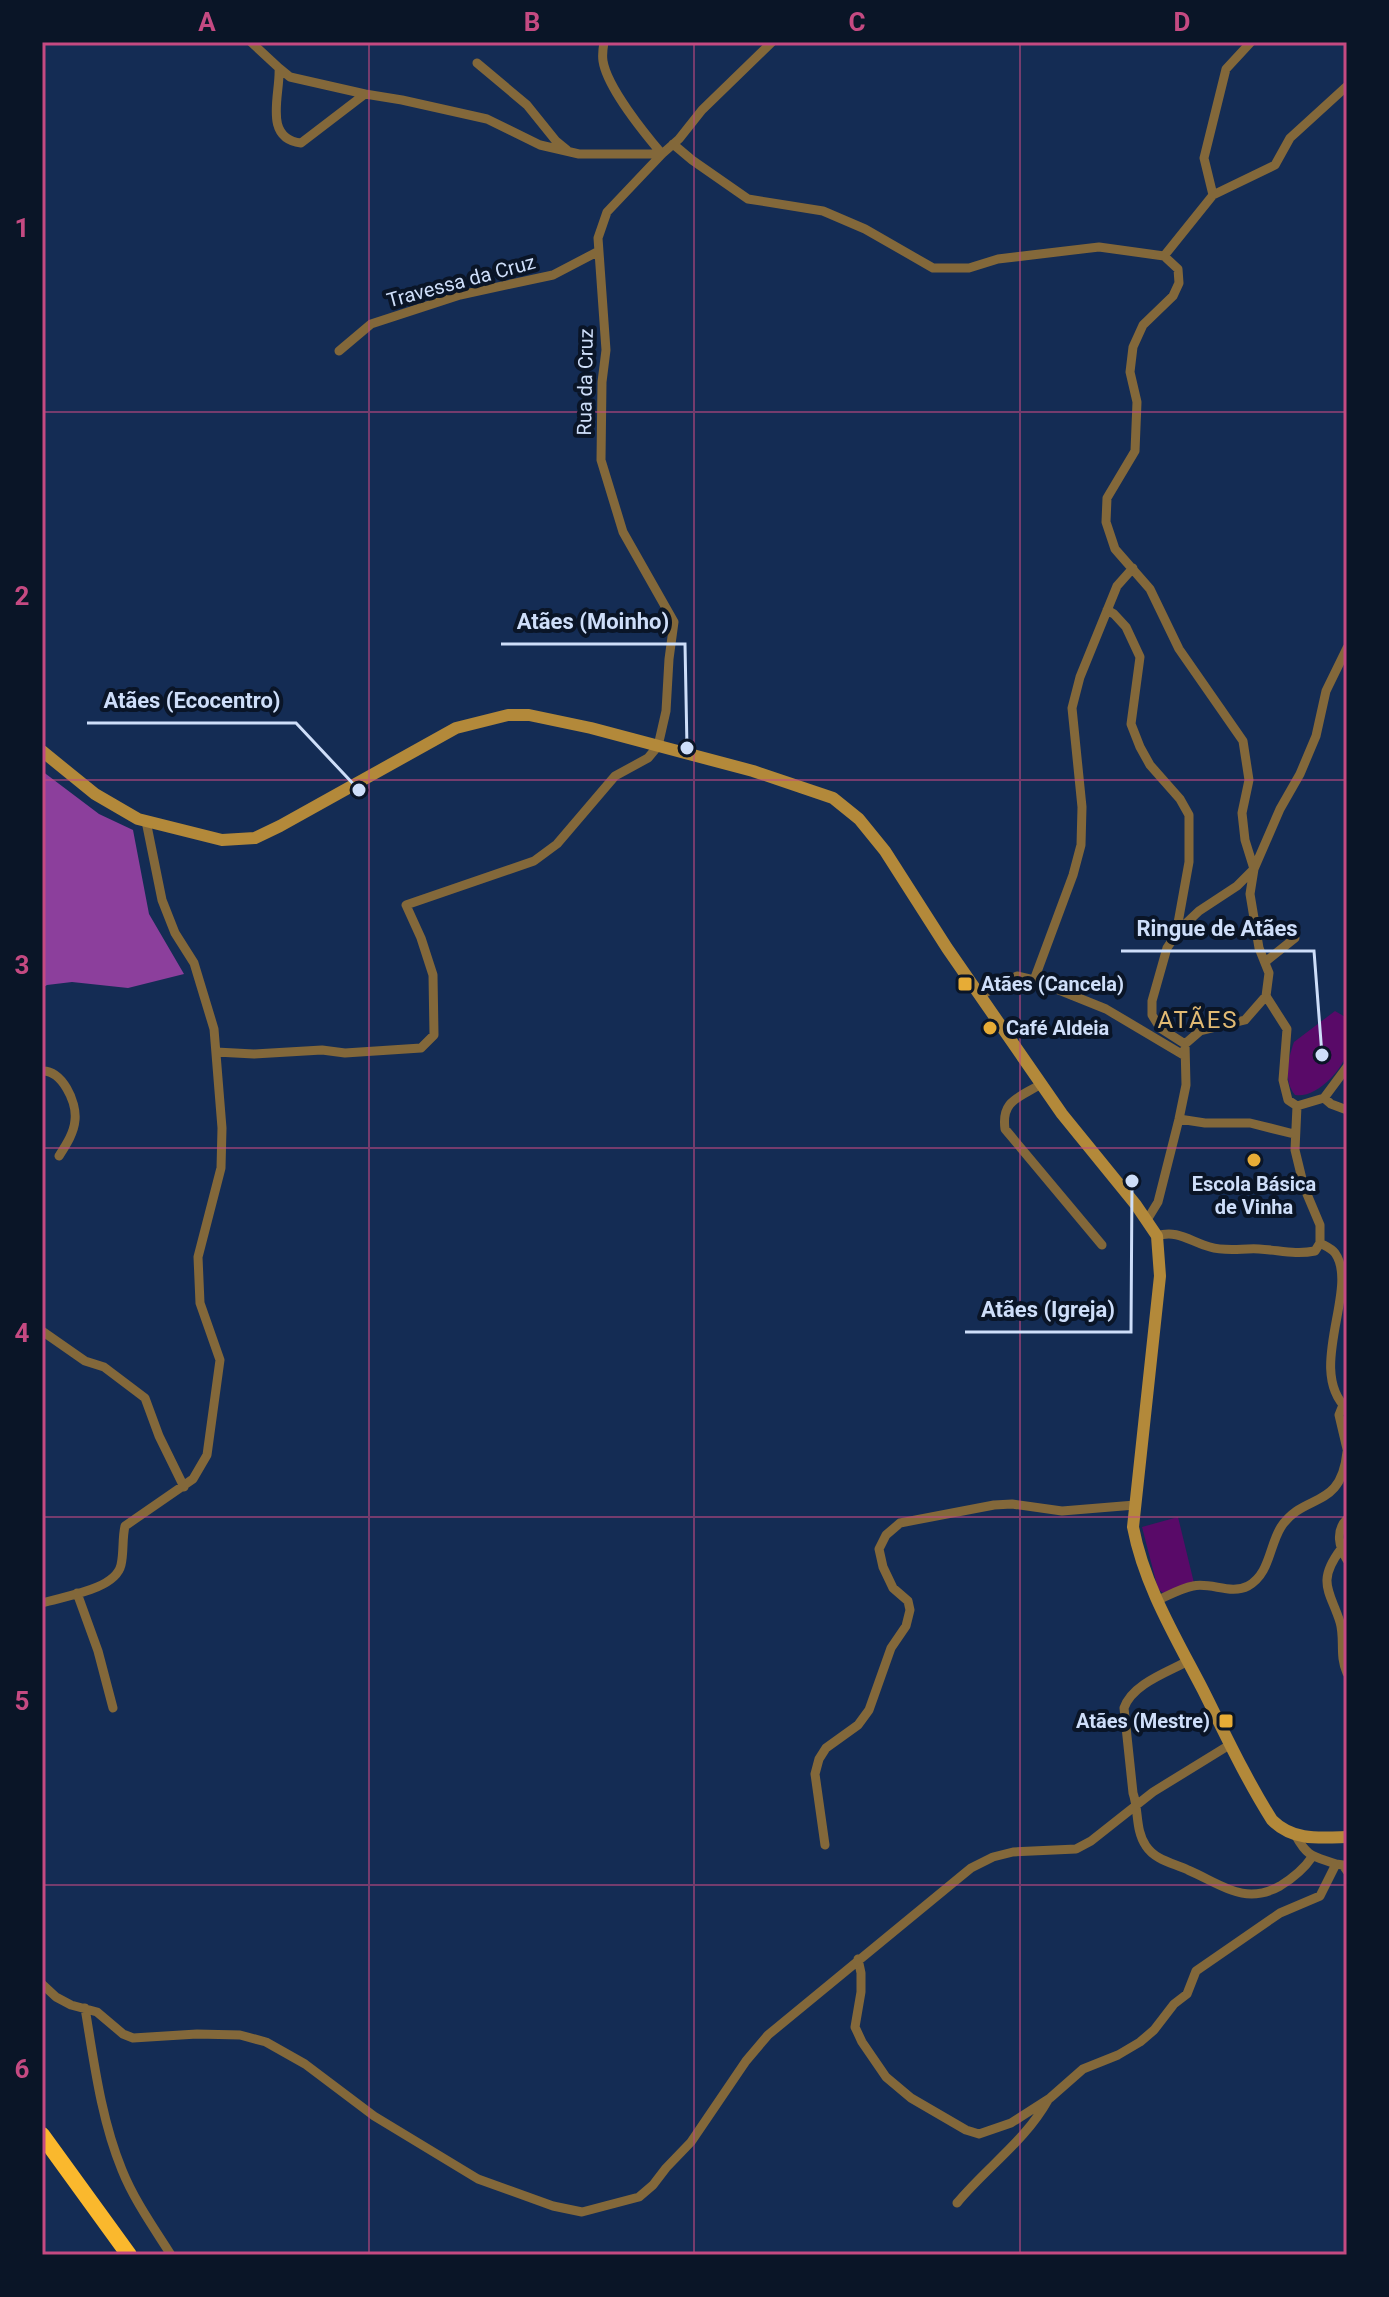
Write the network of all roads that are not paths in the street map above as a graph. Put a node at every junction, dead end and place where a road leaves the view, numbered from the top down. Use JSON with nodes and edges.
{"nodes":[{"id":1,"x":251,"y":42,"type":"edge"},
{"id":2,"x":604,"y":42,"type":"edge"},
{"id":3,"x":772,"y":42,"type":"edge"},
{"id":4,"x":1251,"y":42,"type":"edge"},
{"id":5,"x":477,"y":63,"type":"dead end"},
{"id":6,"x":279,"y":68,"type":"junction"},
{"id":7,"x":1347,"y":86,"type":"edge"},
{"id":8,"x":365,"y":94,"type":"junction"},
{"id":9,"x":673,"y":144,"type":"junction"},
{"id":10,"x":569,"y":152,"type":"junction"},
{"id":11,"x":662,"y":154,"type":"junction"},
{"id":12,"x":1213,"y":195,"type":"junction"},
{"id":13,"x":597,"y":252,"type":"junction"},
{"id":14,"x":1164,"y":256,"type":"junction"},
{"id":15,"x":339,"y":351,"type":"dead end"},
{"id":16,"x":1133,"y":568,"type":"junction"},
{"id":17,"x":1107,"y":610,"type":"junction"},
{"id":18,"x":1347,"y":648,"type":"edge"},
{"id":19,"x":658,"y":746,"type":"junction"},
{"id":20,"x":42,"y":751,"type":"edge"},
{"id":21,"x":146,"y":821,"type":"junction"},
{"id":22,"x":1254,"y":869,"type":"junction"},
{"id":23,"x":1179,"y":930,"type":"junction"},
{"id":24,"x":1295,"y":938,"type":"dead end"},
{"id":25,"x":1265,"y":962,"type":"junction"},
{"id":26,"x":1034,"y":980,"type":"junction"},
{"id":27,"x":981,"y":995,"type":"junction"},
{"id":28,"x":1266,"y":996,"type":"junction"},
{"id":29,"x":1185,"y":1044,"type":"junction"},
{"id":30,"x":216,"y":1052,"type":"junction"},
{"id":31,"x":1185,"y":1056,"type":"junction"},
{"id":32,"x":1347,"y":1067,"type":"edge"},
{"id":33,"x":42,"y":1071,"type":"edge"},
{"id":34,"x":1041,"y":1084,"type":"junction"},
{"id":35,"x":1324,"y":1098,"type":"junction"},
{"id":36,"x":1297,"y":1106,"type":"junction"},
{"id":37,"x":1347,"y":1110,"type":"edge"},
{"id":38,"x":1179,"y":1119,"type":"junction"},
{"id":39,"x":1294,"y":1134,"type":"junction"},
{"id":40,"x":59,"y":1156,"type":"dead end"},
{"id":41,"x":1147,"y":1220,"type":"junction"},
{"id":42,"x":1157,"y":1236,"type":"junction"},
{"id":43,"x":1320,"y":1243,"type":"junction"},
{"id":44,"x":1102,"y":1245,"type":"dead end"},
{"id":45,"x":42,"y":1331,"type":"edge"},
{"id":46,"x":1345,"y":1407,"type":"edge"},
{"id":47,"x":1347,"y":1450,"type":"edge"},
{"id":48,"x":184,"y":1487,"type":"junction"},
{"id":49,"x":1135,"y":1505,"type":"junction"},
{"id":50,"x":1347,"y":1519,"type":"edge"},
{"id":51,"x":1341,"y":1549,"type":"junction"},
{"id":52,"x":1347,"y":1560,"type":"edge"},
{"id":53,"x":77,"y":1593,"type":"junction"},
{"id":54,"x":1158,"y":1600,"type":"junction"},
{"id":55,"x":42,"y":1603,"type":"edge"},
{"id":56,"x":1188,"y":1661,"type":"junction"},
{"id":57,"x":1347,"y":1673,"type":"edge"},
{"id":58,"x":113,"y":1708,"type":"dead end"},
{"id":59,"x":1231,"y":1744,"type":"junction"},
{"id":60,"x":1137,"y":1805,"type":"junction"},
{"id":61,"x":1296,"y":1836,"type":"junction"},
{"id":62,"x":1347,"y":1837,"type":"edge"},
{"id":63,"x":825,"y":1845,"type":"dead end"},
{"id":64,"x":1312,"y":1857,"type":"junction"},
{"id":65,"x":1336,"y":1864,"type":"junction"},
{"id":66,"x":1347,"y":1871,"type":"edge"},
{"id":67,"x":858,"y":1959,"type":"junction"},
{"id":68,"x":42,"y":1984,"type":"edge"},
{"id":69,"x":85,"y":2008,"type":"junction"},
{"id":70,"x":1050,"y":2098,"type":"junction"},
{"id":71,"x":42,"y":2135,"type":"edge"},
{"id":72,"x":42,"y":2146,"type":"edge"},
{"id":73,"x":957,"y":2203,"type":"dead end"},
{"id":74,"x":120,"y":2255,"type":"edge"},
{"id":75,"x":129,"y":2255,"type":"edge"},
{"id":76,"x":171,"y":2255,"type":"edge"}],
"edges":[{"from":1,"to":6,"type":"street"},
{"from":2,"to":11,"type":"street"},
{"from":3,"to":9,"type":"street","name":"Rua da Cruz"},
{"from":4,"to":12,"type":"street"},
{"from":5,"to":10,"type":"street"},
{"from":6,"to":8,"type":"street"},
{"from":6,"to":8,"type":"street"},
{"from":7,"to":12,"type":"street"},
{"from":8,"to":10,"type":"street"},
{"from":9,"to":11,"type":"street","name":"Rua da Cruz"},
{"from":9,"to":14,"type":"street"},
{"from":10,"to":11,"type":"street"},
{"from":11,"to":13,"type":"street","name":"Rua da Cruz"},
{"from":12,"to":14,"type":"street"},
{"from":13,"to":15,"type":"street","name":"Travessa da Cruz"},
{"from":13,"to":19,"type":"street","name":"Rua da Cruz"},
{"from":14,"to":16,"type":"street"},
{"from":16,"to":17,"type":"street"},
{"from":16,"to":22,"type":"street"},
{"from":17,"to":23,"type":"street"},
{"from":17,"to":26,"type":"street"},
{"from":18,"to":22,"type":"street"},
{"from":19,"to":21,"type":"main road"},
{"from":19,"to":27,"type":"main road"},
{"from":19,"to":30,"type":"street"},
{"from":20,"to":21,"type":"main road"},
{"from":21,"to":30,"type":"street"},
{"from":22,"to":23,"type":"street"},
{"from":22,"to":25,"type":"street"},
{"from":23,"to":29,"type":"street"},
{"from":24,"to":25,"type":"street"},
{"from":25,"to":28,"type":"street"},
{"from":26,"to":27,"type":"street"},
{"from":26,"to":31,"type":"street"},
{"from":27,"to":34,"type":"main road"},
{"from":28,"to":29,"type":"street"},
{"from":28,"to":36,"type":"street"},
{"from":29,"to":31,"type":"street"},
{"from":30,"to":48,"type":"street"},
{"from":31,"to":38,"type":"street"},
{"from":32,"to":35,"type":"street"},
{"from":33,"to":40,"type":"street"},
{"from":34,"to":41,"type":"main road"},
{"from":34,"to":44,"type":"street"},
{"from":35,"to":36,"type":"street"},
{"from":35,"to":37,"type":"street"},
{"from":36,"to":39,"type":"street"},
{"from":38,"to":39,"type":"street"},
{"from":38,"to":41,"type":"street"},
{"from":39,"to":43,"type":"street"},
{"from":41,"to":42,"type":"main road"},
{"from":42,"to":43,"type":"street"},
{"from":42,"to":49,"type":"main road"},
{"from":43,"to":46,"type":"street"},
{"from":45,"to":48,"type":"street"},
{"from":46,"to":47,"type":"street"},
{"from":47,"to":54,"type":"street"},
{"from":48,"to":53,"type":"street"},
{"from":49,"to":54,"type":"main road"},
{"from":49,"to":63,"type":"street"},
{"from":50,"to":51,"type":"street"},
{"from":51,"to":52,"type":"street"},
{"from":51,"to":57,"type":"street"},
{"from":53,"to":55,"type":"street"},
{"from":53,"to":58,"type":"street"},
{"from":54,"to":56,"type":"main road"},
{"from":56,"to":59,"type":"main road"},
{"from":56,"to":60,"type":"street"},
{"from":59,"to":60,"type":"street"},
{"from":59,"to":61,"type":"main road"},
{"from":60,"to":64,"type":"street"},
{"from":60,"to":67,"type":"street"},
{"from":61,"to":62,"type":"main road"},
{"from":61,"to":64,"type":"street"},
{"from":64,"to":65,"type":"street"},
{"from":65,"to":66,"type":"street"},
{"from":65,"to":70,"type":"street"},
{"from":67,"to":69,"type":"street"},
{"from":67,"to":70,"type":"street"},
{"from":68,"to":69,"type":"street"},
{"from":69,"to":76,"type":"street"},
{"from":70,"to":73,"type":"street"},
{"from":71,"to":75,"type":"highway"},
{"from":72,"to":74,"type":"highway"}]}
